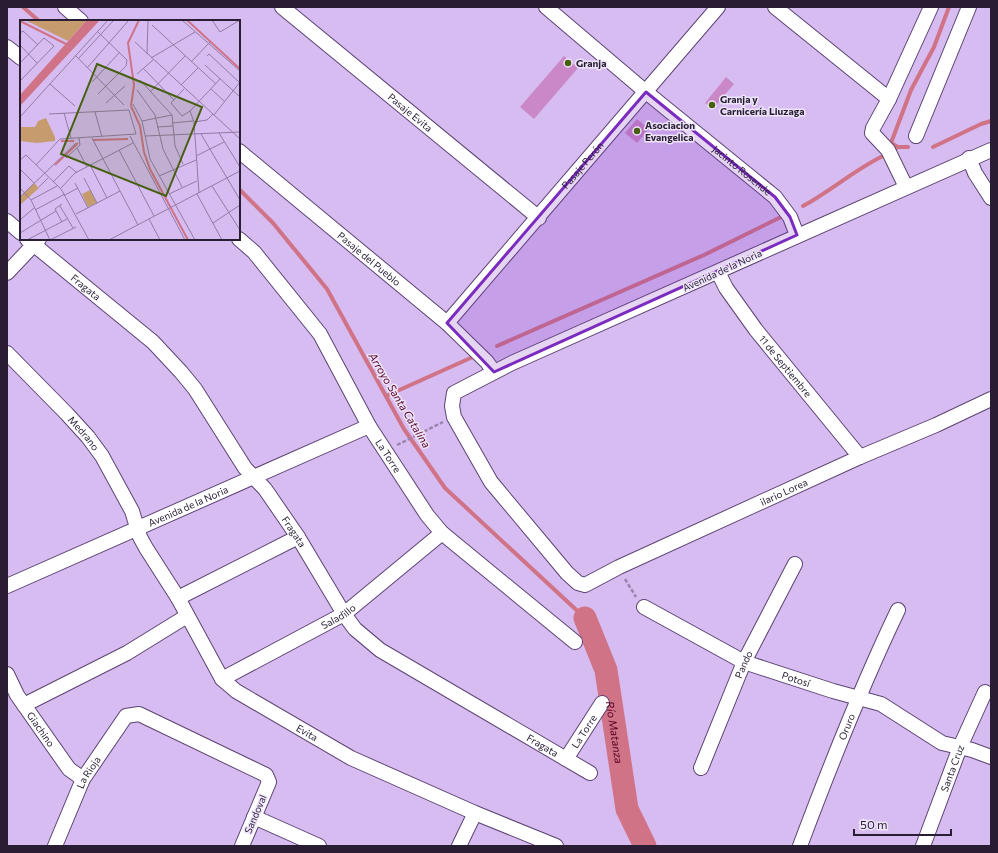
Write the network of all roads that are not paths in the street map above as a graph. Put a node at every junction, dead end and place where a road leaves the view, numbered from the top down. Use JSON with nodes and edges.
{"nodes":[{"id":1,"x":64,"y":7,"type":"edge"},
{"id":2,"x":282,"y":7,"type":"edge"},
{"id":3,"x":546,"y":7,"type":"edge"},
{"id":4,"x":718,"y":7,"type":"edge"},
{"id":5,"x":775,"y":7,"type":"edge"},
{"id":6,"x":931,"y":7,"type":"edge"},
{"id":7,"x":969,"y":7,"type":"edge"},
{"id":8,"x":81,"y":20,"type":"edge"},
{"id":9,"x":7,"y":47,"type":"edge"},
{"id":10,"x":20,"y":57,"type":"edge"},
{"id":11,"x":646,"y":92,"type":"junction"},
{"id":12,"x":890,"y":99,"type":"junction"},
{"id":13,"x":916,"y":136,"type":"dead end"},
{"id":14,"x":991,"y":150,"type":"edge"},
{"id":15,"x":240,"y":152,"type":"edge"},
{"id":16,"x":969,"y":158,"type":"junction"},
{"id":17,"x":906,"y":188,"type":"junction"},
{"id":18,"x":991,"y":198,"type":"edge"},
{"id":19,"x":539,"y":218,"type":"junction"},
{"id":20,"x":7,"y":221,"type":"edge"},
{"id":21,"x":20,"y":233,"type":"edge"},
{"id":22,"x":797,"y":235,"type":"junction"},
{"id":23,"x":240,"y":240,"type":"edge"},
{"id":24,"x":33,"y":241,"type":"edge"},
{"id":25,"x":718,"y":272,"type":"junction"},
{"id":26,"x":7,"y":273,"type":"edge"},
{"id":27,"x":446,"y":323,"type":"junction"},
{"id":28,"x":7,"y":353,"type":"edge"},
{"id":29,"x":494,"y":372,"type":"junction"},
{"id":30,"x":991,"y":399,"type":"edge"},
{"id":31,"x":369,"y":426,"type":"junction"},
{"id":32,"x":860,"y":457,"type":"junction"},
{"id":33,"x":253,"y":477,"type":"junction"},
{"id":34,"x":138,"y":529,"type":"junction"},
{"id":35,"x":442,"y":533,"type":"junction"},
{"id":36,"x":298,"y":537,"type":"junction"},
{"id":37,"x":795,"y":564,"type":"dead end"},
{"id":38,"x":578,"y":583,"type":"joint"},
{"id":39,"x":7,"y":586,"type":"edge"},
{"id":40,"x":178,"y":598,"type":"junction"},
{"id":41,"x":644,"y":607,"type":"road end"},
{"id":42,"x":898,"y":610,"type":"dead end"},
{"id":43,"x":344,"y":614,"type":"junction"},
{"id":44,"x":187,"y":616,"type":"junction"},
{"id":45,"x":575,"y":642,"type":"dead end"},
{"id":46,"x":744,"y":662,"type":"junction"},
{"id":47,"x":7,"y":674,"type":"edge"},
{"id":48,"x":222,"y":679,"type":"junction"},
{"id":49,"x":985,"y":692,"type":"dead end"},
{"id":50,"x":858,"y":698,"type":"junction"},
{"id":51,"x":16,"y":700,"type":"edge"},
{"id":52,"x":602,"y":703,"type":"dead end"},
{"id":53,"x":960,"y":747,"type":"junction"},
{"id":54,"x":991,"y":758,"type":"edge"},
{"id":55,"x":566,"y":759,"type":"junction"},
{"id":56,"x":701,"y":768,"type":"dead end"},
{"id":57,"x":590,"y":773,"type":"dead end"},
{"id":58,"x":83,"y":779,"type":"junction"},
{"id":59,"x":269,"y":782,"type":"joint"},
{"id":60,"x":475,"y":813,"type":"junction"},
{"id":61,"x":254,"y":816,"type":"junction"},
{"id":62,"x":55,"y":846,"type":"edge"},
{"id":63,"x":242,"y":846,"type":"edge"},
{"id":64,"x":318,"y":846,"type":"edge"},
{"id":65,"x":459,"y":846,"type":"edge"},
{"id":66,"x":556,"y":846,"type":"edge"},
{"id":67,"x":800,"y":846,"type":"edge"},
{"id":68,"x":923,"y":846,"type":"edge"}],
"edges":[{"from":1,"to":8,"type":"street"},
{"from":2,"to":19,"type":"street","name":"Pasaje Evita"},
{"from":3,"to":11,"type":"street","name":"Jacinto Rosende"},
{"from":4,"to":11,"type":"street","name":"Pasaje Perón"},
{"from":5,"to":12,"type":"street"},
{"from":6,"to":12,"type":"street"},
{"from":7,"to":13,"type":"street"},
{"from":9,"to":10,"type":"street"},
{"from":11,"to":19,"type":"street","name":"Pasaje Perón"},
{"from":11,"to":22,"type":"street","name":"Jacinto Rosende"},
{"from":12,"to":17,"type":"street"},
{"from":14,"to":16,"type":"street","name":"Avenida de la Noria"},
{"from":15,"to":27,"type":"street","name":"Pasaje del Pueblo"},
{"from":16,"to":17,"type":"street","name":"Avenida de la Noria"},
{"from":16,"to":18,"type":"street"},
{"from":17,"to":22,"type":"street","name":"Avenida de la Noria"},
{"from":19,"to":27,"type":"street","name":"Pasaje Perón"},
{"from":20,"to":21,"type":"street"},
{"from":22,"to":25,"type":"street","name":"Avenida de la Noria"},
{"from":23,"to":31,"type":"street","name":"La Torre"},
{"from":24,"to":26,"type":"street"},
{"from":24,"to":33,"type":"street","name":"Fragata"},
{"from":25,"to":29,"type":"street","name":"Avenida de la Noria"},
{"from":25,"to":32,"type":"street","name":"11 de Septiembre"},
{"from":27,"to":29,"type":"street","name":"Pasaje del Pueblo"},
{"from":28,"to":34,"type":"street","name":"Medrano"},
{"from":29,"to":38,"type":"street","name":"Avenida de la Noria"},
{"from":30,"to":32,"type":"street","name":"ilario Lorea"},
{"from":31,"to":33,"type":"street","name":"Avenida de la Noria"},
{"from":31,"to":35,"type":"street","name":"La Torre"},
{"from":32,"to":38,"type":"street","name":"ilario Lorea"},
{"from":33,"to":34,"type":"street","name":"Avenida de la Noria"},
{"from":33,"to":36,"type":"street","name":"Fragata"},
{"from":34,"to":39,"type":"street","name":"Avenida de la Noria"},
{"from":34,"to":40,"type":"street","name":"Evita"},
{"from":35,"to":43,"type":"street","name":"Saladillo"},
{"from":35,"to":45,"type":"street","name":"La Torre"},
{"from":36,"to":40,"type":"street"},
{"from":36,"to":43,"type":"street","name":"Fragata"},
{"from":37,"to":46,"type":"street","name":"Pando"},
{"from":40,"to":44,"type":"street","name":"Evita"},
{"from":41,"to":46,"type":"street","name":"Potosí"},
{"from":42,"to":50,"type":"street","name":"Oruro"},
{"from":43,"to":48,"type":"street","name":"Saladillo"},
{"from":43,"to":55,"type":"street","name":"Fragata"},
{"from":44,"to":48,"type":"street","name":"Evita"},
{"from":44,"to":51,"type":"street"},
{"from":46,"to":50,"type":"street","name":"Potosí"},
{"from":46,"to":56,"type":"street","name":"Pando"},
{"from":47,"to":51,"type":"street","name":"Giachino"},
{"from":48,"to":60,"type":"street","name":"Evita"},
{"from":49,"to":53,"type":"street","name":"Santa Cruz"},
{"from":50,"to":53,"type":"street","name":"Potosí"},
{"from":50,"to":67,"type":"street","name":"Oruro"},
{"from":51,"to":58,"type":"street","name":"Giachino"},
{"from":52,"to":55,"type":"street","name":"La Torre"},
{"from":53,"to":54,"type":"street","name":"Potosí"},
{"from":53,"to":68,"type":"street","name":"Santa Cruz"},
{"from":55,"to":57,"type":"street","name":"Fragata"},
{"from":58,"to":59,"type":"street","name":"La Rioja"},
{"from":58,"to":62,"type":"street","name":"La Rioja"},
{"from":59,"to":61,"type":"street","name":"Sandoval"},
{"from":60,"to":65,"type":"street"},
{"from":60,"to":66,"type":"street","name":"Evita"},
{"from":61,"to":63,"type":"street","name":"Sandoval"},
{"from":61,"to":64,"type":"street"}]}
